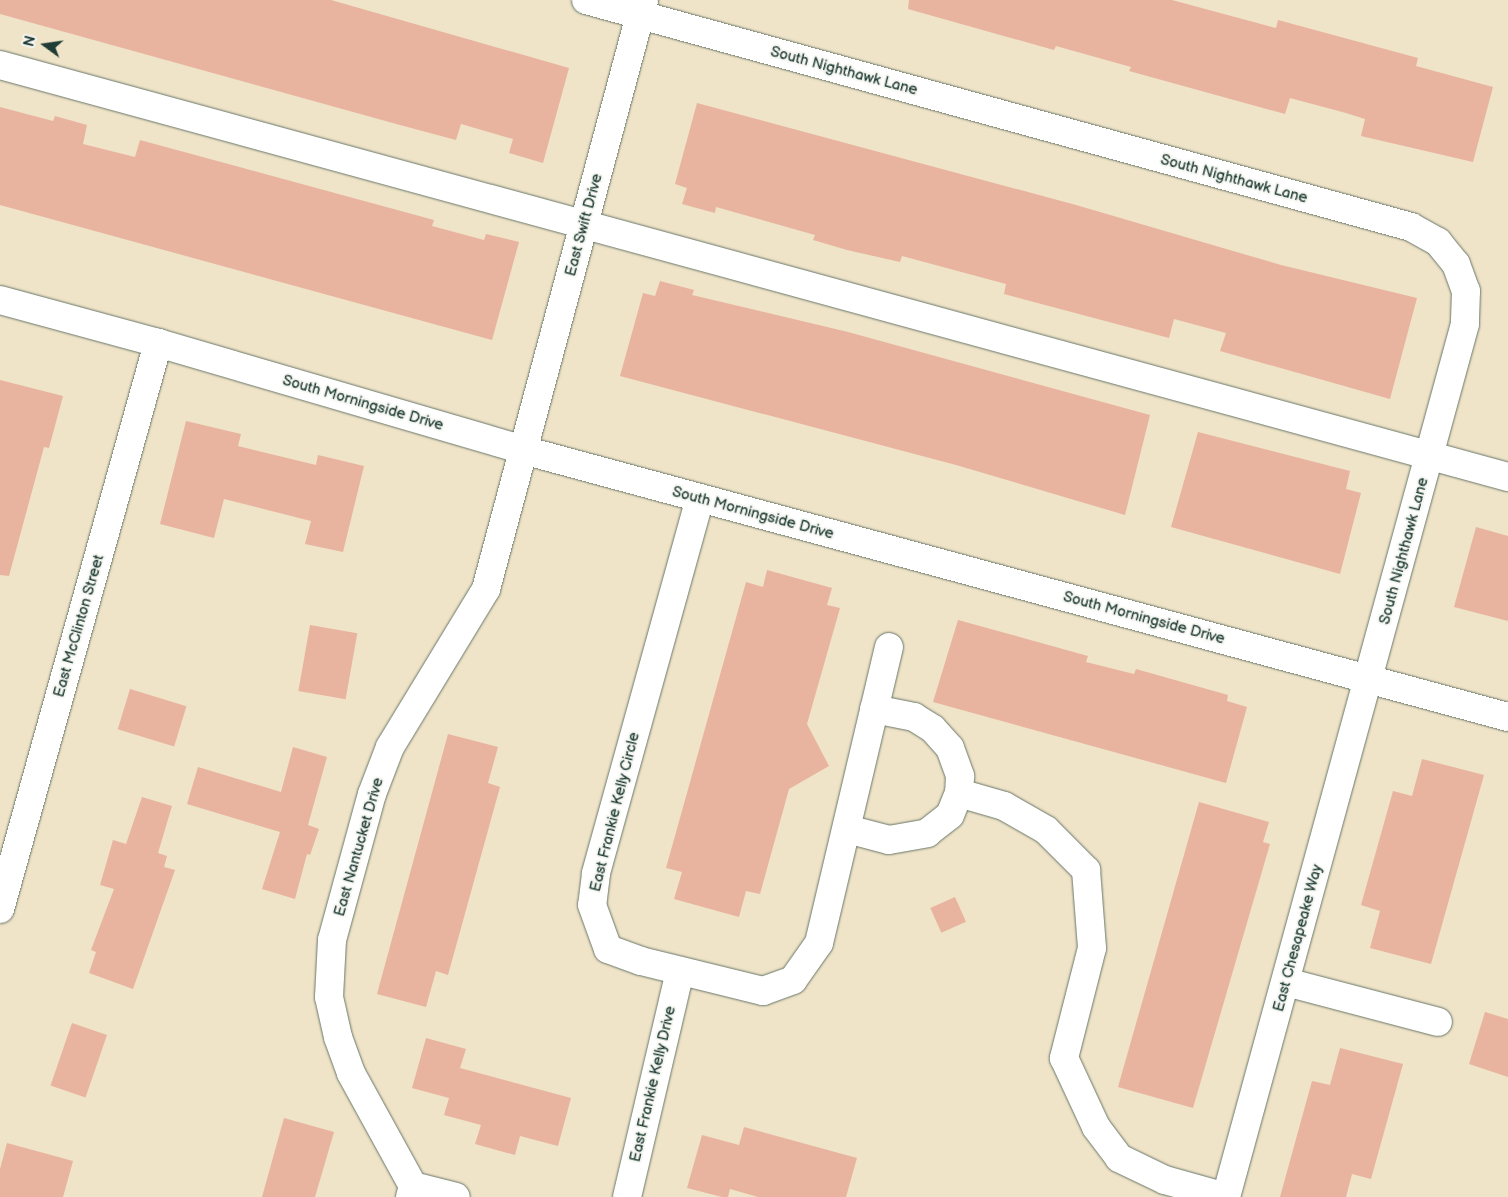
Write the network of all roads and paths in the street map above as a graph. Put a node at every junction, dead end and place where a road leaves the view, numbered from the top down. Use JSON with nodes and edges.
{"nodes":[{"id":1,"x":586,"y":0,"type":"edge"},
{"id":2,"x":642,"y":7,"type":"edge"},
{"id":3,"x":0,"y":65,"type":"edge"},
{"id":4,"x":584,"y":225,"type":"junction"},
{"id":5,"x":0,"y":300,"type":"edge"},
{"id":6,"x":158,"y":343,"type":"junction"},
{"id":7,"x":523,"y":450,"type":"junction"},
{"id":8,"x":1429,"y":456,"type":"junction"},
{"id":9,"x":1508,"y":477,"type":"edge"},
{"id":10,"x":700,"y":498,"type":"junction"},
{"id":11,"x":889,"y":647,"type":"dead end"},
{"id":12,"x":1369,"y":679,"type":"junction"},
{"id":13,"x":874,"y":709,"type":"junction"},
{"id":14,"x":1508,"y":717,"type":"edge"},
{"id":15,"x":959,"y":793,"type":"junction"},
{"id":16,"x":847,"y":829,"type":"junction"},
{"id":17,"x":0,"y":909,"type":"edge"},
{"id":18,"x":680,"y":971,"type":"junction"},
{"id":19,"x":1286,"y":982,"type":"junction"},
{"id":20,"x":1438,"y":1022,"type":"dead end"},
{"id":21,"x":412,"y":1191,"type":"edge"},
{"id":22,"x":456,"y":1197,"type":"edge"},
{"id":23,"x":627,"y":1197,"type":"edge"},
{"id":24,"x":1226,"y":1197,"type":"edge"}],
"edges":[{"from":1,"to":2,"type":"street","name":"South Nighthawk Lane"},
{"from":2,"to":4,"type":"street","name":"East Swift Drive"},
{"from":2,"to":8,"type":"street","name":"South Nighthawk Lane"},
{"from":3,"to":4,"type":"street"},
{"from":4,"to":7,"type":"street","name":"East Swift Drive"},
{"from":4,"to":8,"type":"street"},
{"from":5,"to":6,"type":"street","name":"South Morningside Drive"},
{"from":6,"to":7,"type":"street","name":"South Morningside Drive"},
{"from":6,"to":17,"type":"street","name":"East McClinton Street"},
{"from":7,"to":10,"type":"street","name":"South Morningside Drive"},
{"from":7,"to":21,"type":"street","name":"East Nantucket Drive"},
{"from":8,"to":9,"type":"street"},
{"from":8,"to":12,"type":"street","name":"South Nighthawk Lane"},
{"from":10,"to":12,"type":"street","name":"South Morningside Drive"},
{"from":10,"to":18,"type":"street","name":"East Frankie Kelly Circle"},
{"from":11,"to":13,"type":"street","name":"East Frankie Kelly Circle"},
{"from":12,"to":14,"type":"street","name":"South Morningside Drive"},
{"from":12,"to":19,"type":"street","name":"East Chesapeake Way"},
{"from":13,"to":15,"type":"street"},
{"from":13,"to":16,"type":"street","name":"East Frankie Kelly Circle"},
{"from":15,"to":16,"type":"street"},
{"from":15,"to":24,"type":"street"},
{"from":16,"to":18,"type":"street","name":"East Frankie Kelly Circle"},
{"from":18,"to":23,"type":"street","name":"East Frankie Kelly Drive"},
{"from":19,"to":20,"type":"street"},
{"from":19,"to":24,"type":"street","name":"East Chesapeake Way"},
{"from":21,"to":22,"type":"street"}]}
